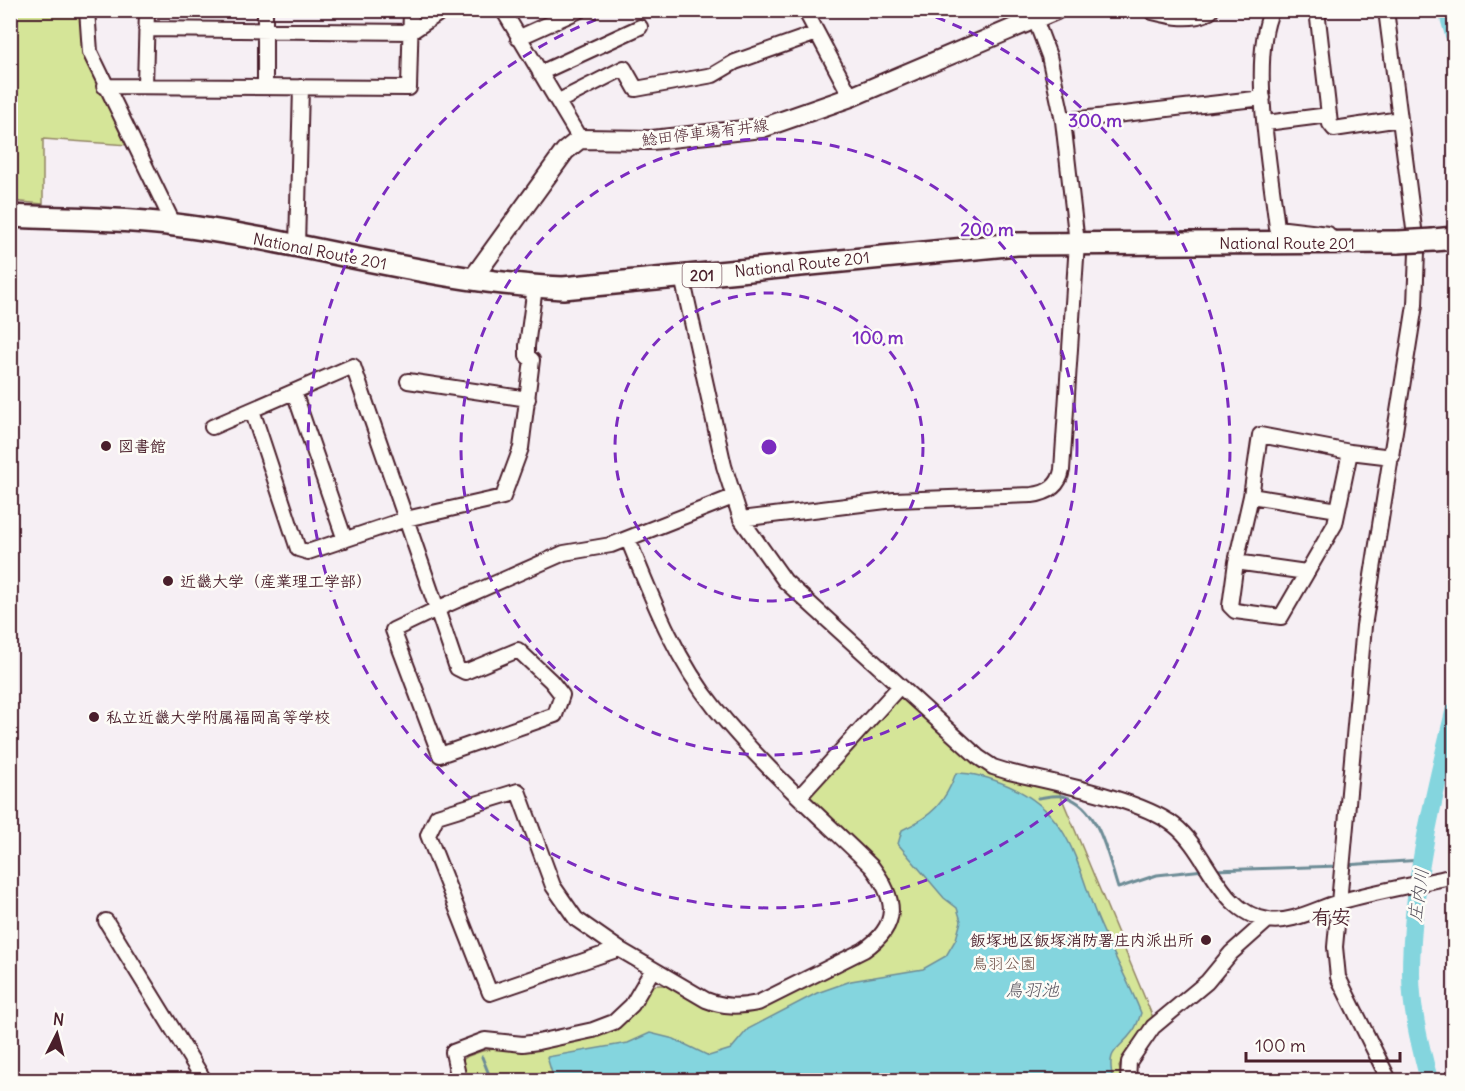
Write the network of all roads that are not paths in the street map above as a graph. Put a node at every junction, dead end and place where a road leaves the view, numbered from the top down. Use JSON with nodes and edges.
{"nodes":[{"id":1,"x":87,"y":10,"type":"edge"},
{"id":2,"x":147,"y":10,"type":"edge"},
{"id":3,"x":265,"y":10,"type":"edge"},
{"id":4,"x":411,"y":10,"type":"edge"},
{"id":5,"x":444,"y":10,"type":"edge"},
{"id":6,"x":503,"y":10,"type":"edge"},
{"id":7,"x":580,"y":10,"type":"edge"},
{"id":8,"x":805,"y":10,"type":"edge"},
{"id":9,"x":1153,"y":10,"type":"edge"},
{"id":10,"x":1209,"y":10,"type":"edge"},
{"id":11,"x":1272,"y":10,"type":"edge"},
{"id":12,"x":1317,"y":10,"type":"edge"},
{"id":13,"x":1386,"y":10,"type":"edge"},
{"id":14,"x":1048,"y":13,"type":"edge"},
{"id":15,"x":640,"y":27,"type":"dead end"},
{"id":16,"x":146,"y":29,"type":"junction"},
{"id":17,"x":265,"y":31,"type":"junction"},
{"id":18,"x":411,"y":32,"type":"junction"},
{"id":19,"x":817,"y":33,"type":"junction"},
{"id":20,"x":518,"y":38,"type":"junction"},
{"id":21,"x":540,"y":72,"type":"junction"},
{"id":22,"x":145,"y":85,"type":"junction"},
{"id":23,"x":104,"y":86,"type":"junction"},
{"id":24,"x":265,"y":86,"type":"junction"},
{"id":25,"x":301,"y":87,"type":"junction"},
{"id":26,"x":851,"y":97,"type":"junction"},
{"id":27,"x":1263,"y":98,"type":"junction"},
{"id":28,"x":559,"y":101,"type":"junction"},
{"id":29,"x":1329,"y":115,"type":"junction"},
{"id":30,"x":1400,"y":120,"type":"junction"},
{"id":31,"x":1063,"y":121,"type":"junction"},
{"id":32,"x":1266,"y":123,"type":"junction"},
{"id":33,"x":580,"y":139,"type":"junction"},
{"id":34,"x":10,"y":216,"type":"edge"},
{"id":35,"x":174,"y":225,"type":"junction"},
{"id":36,"x":1444,"y":239,"type":"edge"},
{"id":37,"x":1077,"y":243,"type":"junction"},
{"id":38,"x":1343,"y":243,"type":"junction"},
{"id":39,"x":297,"y":246,"type":"junction"},
{"id":40,"x":682,"y":277,"type":"junction"},
{"id":41,"x":473,"y":278,"type":"junction"},
{"id":42,"x":536,"y":287,"type":"junction"},
{"id":43,"x":408,"y":381,"type":"dead end"},
{"id":44,"x":294,"y":392,"type":"junction"},
{"id":45,"x":528,"y":399,"type":"junction"},
{"id":46,"x":252,"y":410,"type":"junction"},
{"id":47,"x":212,"y":427,"type":"dead end"},
{"id":48,"x":1350,"y":452,"type":"junction"},
{"id":49,"x":1392,"y":457,"type":"junction"},
{"id":50,"x":1251,"y":496,"type":"junction"},
{"id":51,"x":733,"y":497,"type":"junction"},
{"id":52,"x":1338,"y":510,"type":"junction"},
{"id":53,"x":406,"y":519,"type":"junction"},
{"id":54,"x":741,"y":519,"type":"junction"},
{"id":55,"x":628,"y":539,"type":"junction"},
{"id":56,"x":345,"y":540,"type":"junction"},
{"id":57,"x":1236,"y":562,"type":"junction"},
{"id":58,"x":1306,"y":572,"type":"junction"},
{"id":59,"x":436,"y":609,"type":"junction"},
{"id":60,"x":900,"y":686,"type":"junction"},
{"id":61,"x":800,"y":796,"type":"junction"},
{"id":62,"x":1455,"y":876,"type":"edge"},
{"id":63,"x":1338,"y":902,"type":"junction"},
{"id":64,"x":1268,"y":920,"type":"junction"},
{"id":65,"x":106,"y":921,"type":"dead end"},
{"id":66,"x":619,"y":949,"type":"junction"},
{"id":67,"x":653,"y":969,"type":"junction"},
{"id":68,"x":204,"y":1080,"type":"edge"},
{"id":69,"x":459,"y":1080,"type":"edge"},
{"id":70,"x":1128,"y":1080,"type":"edge"},
{"id":71,"x":1389,"y":1080,"type":"edge"}],
"edges":[{"from":1,"to":23,"type":"street"},
{"from":2,"to":16,"type":"street"},
{"from":3,"to":17,"type":"street"},
{"from":4,"to":18,"type":"street"},
{"from":5,"to":18,"type":"street"},
{"from":6,"to":20,"type":"street"},
{"from":7,"to":20,"type":"street"},
{"from":8,"to":19,"type":"street"},
{"from":9,"to":10,"type":"main road"},
{"from":11,"to":27,"type":"street"},
{"from":12,"to":29,"type":"street"},
{"from":13,"to":30,"type":"street"},
{"from":14,"to":26,"type":"main road","name":"鯰田停車場有井線"},
{"from":14,"to":31,"type":"street"},
{"from":15,"to":21,"type":"street"},
{"from":16,"to":17,"type":"street"},
{"from":16,"to":22,"type":"street"},
{"from":17,"to":18,"type":"street"},
{"from":17,"to":24,"type":"street"},
{"from":18,"to":25,"type":"street"},
{"from":19,"to":26,"type":"street"},
{"from":19,"to":28,"type":"street"},
{"from":20,"to":21,"type":"street"},
{"from":21,"to":28,"type":"street"},
{"from":22,"to":23,"type":"street"},
{"from":22,"to":24,"type":"street"},
{"from":23,"to":35,"type":"street"},
{"from":24,"to":25,"type":"street"},
{"from":25,"to":39,"type":"street"},
{"from":26,"to":33,"type":"main road","name":"鯰田停車場有井線"},
{"from":27,"to":31,"type":"street"},
{"from":27,"to":32,"type":"street"},
{"from":28,"to":33,"type":"street"},
{"from":29,"to":30,"type":"street"},
{"from":29,"to":32,"type":"street"},
{"from":30,"to":49,"type":"street"},
{"from":31,"to":37,"type":"street"},
{"from":32,"to":38,"type":"street"},
{"from":33,"to":41,"type":"main road"},
{"from":34,"to":35,"type":"highway","name":"National Route 201","number":"201"},
{"from":35,"to":39,"type":"highway","name":"National Route 201","number":"201"},
{"from":36,"to":38,"type":"highway","name":"National Route 201","number":"201","bridge":true},
{"from":37,"to":38,"type":"highway","name":"National Route 201","number":"201"},
{"from":37,"to":40,"type":"highway","name":"National Route 201","number":"201"},
{"from":37,"to":54,"type":"street"},
{"from":39,"to":41,"type":"highway","name":"National Route 201","number":"201"},
{"from":40,"to":42,"type":"highway","name":"National Route 201","number":"201"},
{"from":40,"to":51,"type":"street"},
{"from":41,"to":42,"type":"highway","name":"National Route 201","number":"201"},
{"from":42,"to":45,"type":"street"},
{"from":43,"to":45,"type":"street"},
{"from":44,"to":46,"type":"street"},
{"from":44,"to":53,"type":"street"},
{"from":44,"to":56,"type":"street"},
{"from":45,"to":53,"type":"street"},
{"from":46,"to":47,"type":"street"},
{"from":46,"to":56,"type":"street"},
{"from":48,"to":49,"type":"street"},
{"from":48,"to":50,"type":"street"},
{"from":48,"to":52,"type":"street"},
{"from":49,"to":63,"type":"street"},
{"from":50,"to":52,"type":"street"},
{"from":50,"to":57,"type":"street"},
{"from":51,"to":54,"type":"street"},
{"from":51,"to":55,"type":"street"},
{"from":52,"to":58,"type":"street"},
{"from":53,"to":56,"type":"street"},
{"from":53,"to":59,"type":"street"},
{"from":54,"to":60,"type":"street"},
{"from":55,"to":59,"type":"street"},
{"from":55,"to":61,"type":"street"},
{"from":57,"to":58,"type":"street"},
{"from":57,"to":58,"type":"street"},
{"from":59,"to":59,"type":"street"},
{"from":60,"to":61,"type":"street"},
{"from":60,"to":64,"type":"street"},
{"from":61,"to":67,"type":"street"},
{"from":62,"to":63,"type":"street"},
{"from":63,"to":64,"type":"street"},
{"from":63,"to":71,"type":"street"},
{"from":64,"to":70,"type":"street"},
{"from":65,"to":68,"type":"street"},
{"from":66,"to":66,"type":"street"},
{"from":66,"to":67,"type":"street"},
{"from":67,"to":69,"type":"street"}]}
